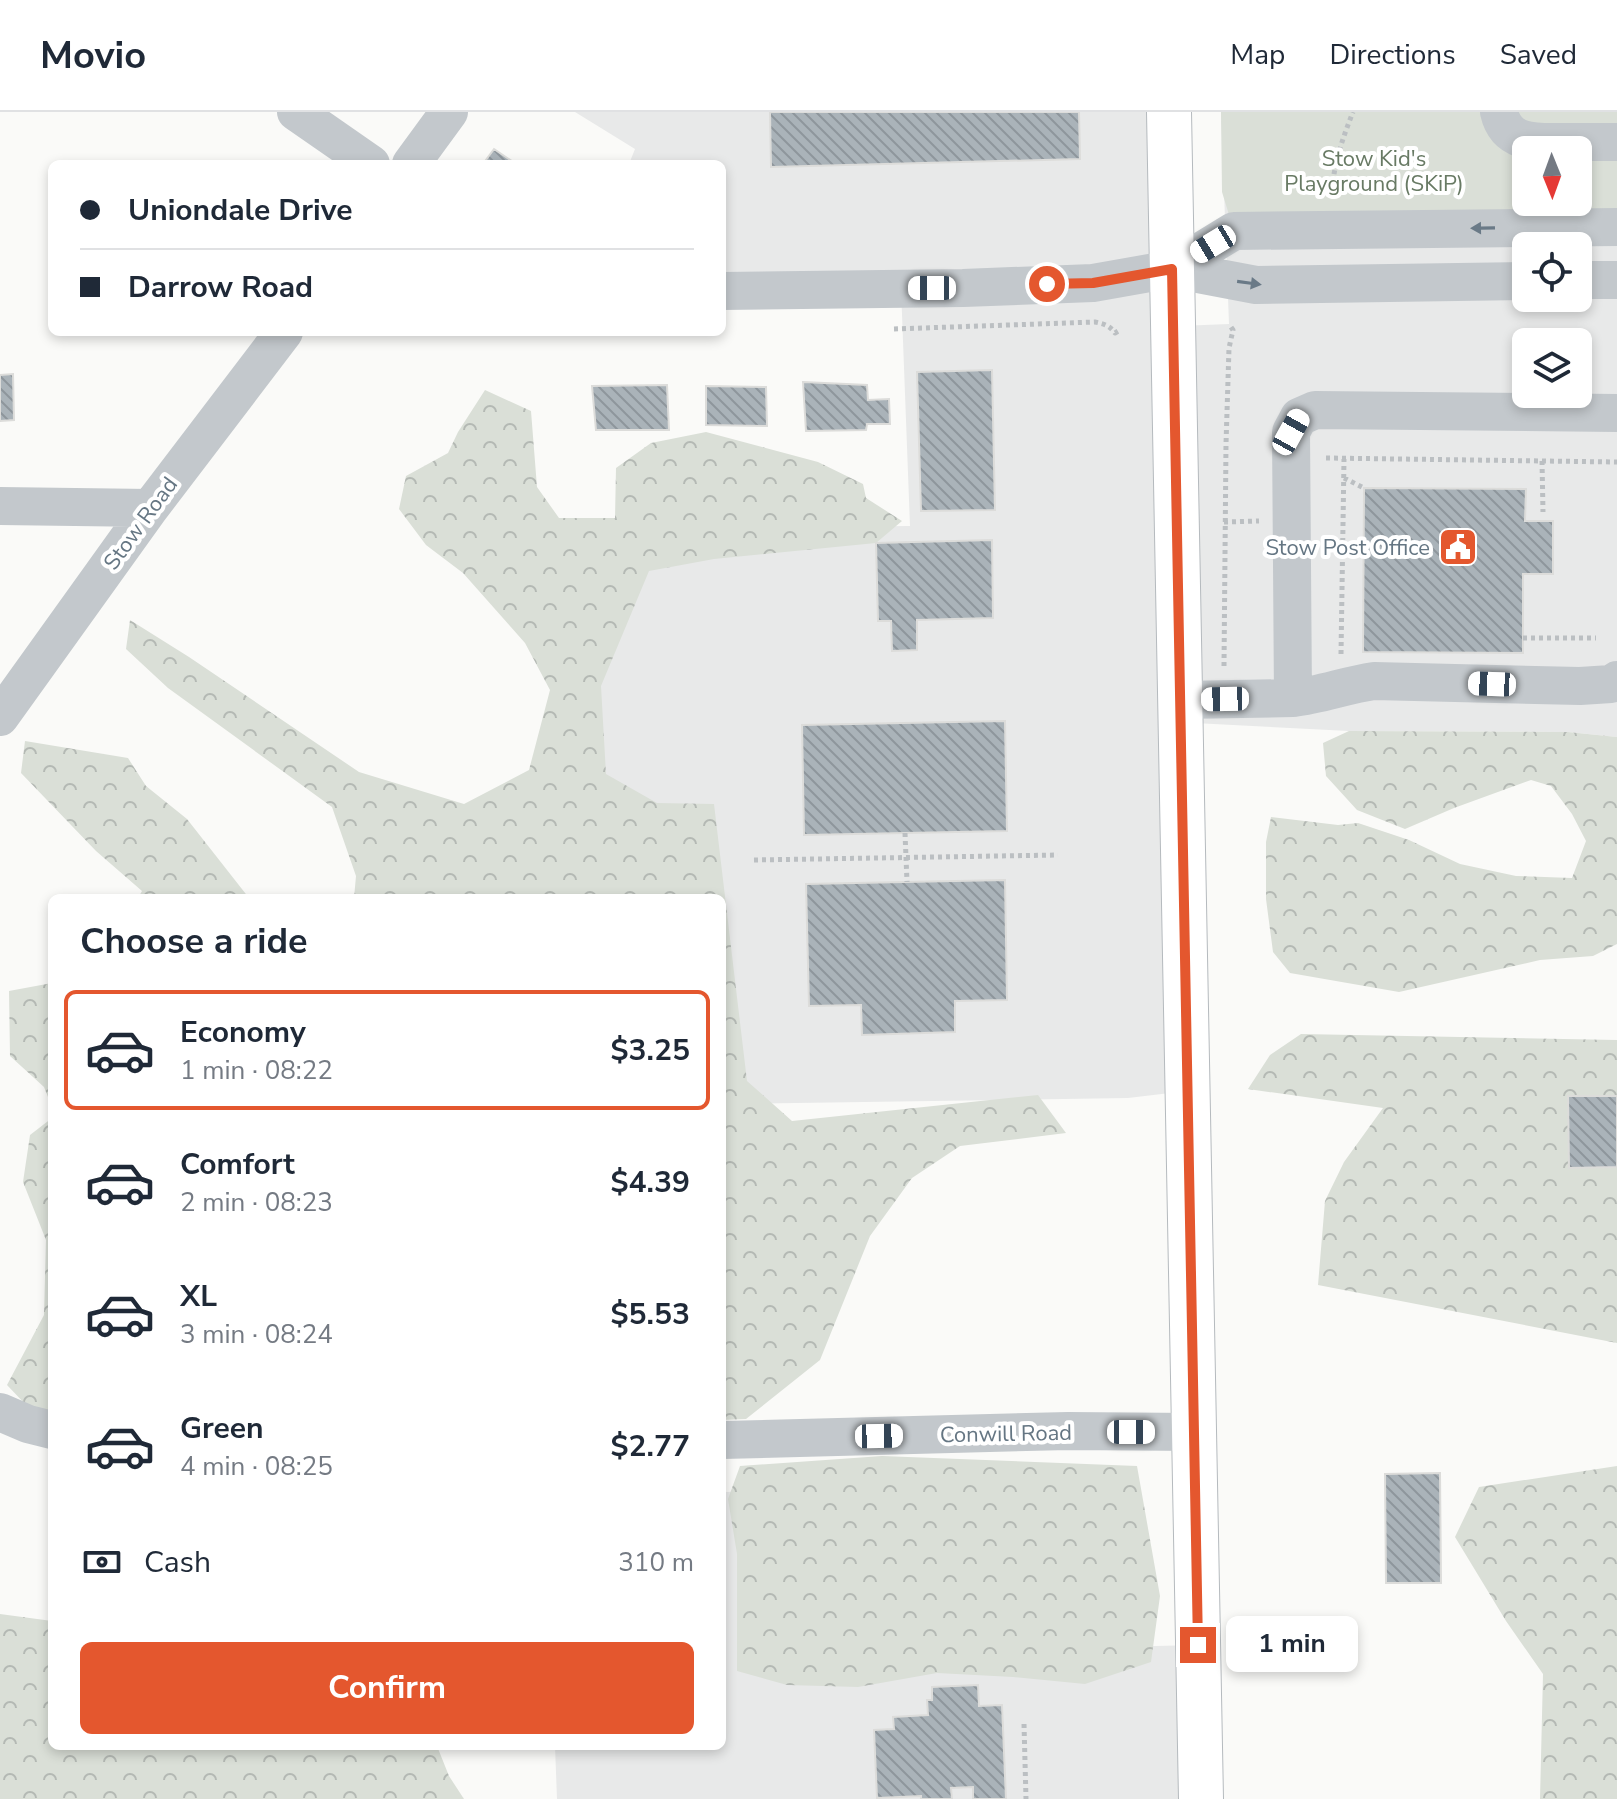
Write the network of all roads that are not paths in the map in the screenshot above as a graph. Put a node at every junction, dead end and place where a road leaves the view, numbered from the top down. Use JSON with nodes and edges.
{"nodes":[{"id":1,"x":296,"y":112,"type":"edge"},
{"id":2,"x":449,"y":112,"type":"edge"},
{"id":3,"x":1169,"y":112,"type":"edge"},
{"id":4,"x":1499,"y":112,"type":"edge"},
{"id":5,"x":1617,"y":142,"type":"edge"},
{"id":6,"x":365,"y":160,"type":"edge"},
{"id":7,"x":414,"y":160,"type":"edge"},
{"id":8,"x":1617,"y":227,"type":"edge"},
{"id":9,"x":1172,"y":269,"type":"junction"},
{"id":10,"x":1592,"y":280,"type":"edge"},
{"id":11,"x":1617,"y":280,"type":"edge"},
{"id":12,"x":1512,"y":281,"type":"edge"},
{"id":13,"x":726,"y":291,"type":"edge"},
{"id":14,"x":281,"y":336,"type":"edge"},
{"id":15,"x":1617,"y":413,"type":"edge"},
{"id":16,"x":0,"y":506,"type":"edge"},
{"id":17,"x":150,"y":508,"type":"junction"},
{"id":18,"x":1617,"y":680,"type":"edge"},
{"id":19,"x":1293,"y":698,"type":"junction"},
{"id":20,"x":1181,"y":700,"type":"junction"},
{"id":21,"x":0,"y":717,"type":"edge"},
{"id":22,"x":0,"y":1412,"type":"edge"},
{"id":23,"x":48,"y":1429,"type":"edge"},
{"id":24,"x":1195,"y":1432,"type":"junction"},
{"id":25,"x":726,"y":1440,"type":"edge"},
{"id":26,"x":1201,"y":1799,"type":"edge"}],
"edges":[{"from":1,"to":6,"type":"street"},
{"from":2,"to":7,"type":"street"},
{"from":3,"to":9,"type":"main road"},
{"from":4,"to":5,"type":"street"},
{"from":8,"to":9,"type":"street","one_way":true},
{"from":9,"to":12,"type":"street","one_way":true},
{"from":9,"to":13,"type":"street"},
{"from":9,"to":20,"type":"main road"},
{"from":10,"to":11,"type":"street"},
{"from":14,"to":17,"type":"street","name":"Stow Road"},
{"from":15,"to":19,"type":"street"},
{"from":16,"to":17,"type":"street"},
{"from":17,"to":21,"type":"street","name":"Stow Road"},
{"from":18,"to":19,"type":"street"},
{"from":19,"to":20,"type":"street"},
{"from":20,"to":24,"type":"main road"},
{"from":22,"to":23,"type":"street"},
{"from":24,"to":25,"type":"street","name":"Conwill Road"},
{"from":24,"to":26,"type":"main road"}]}
